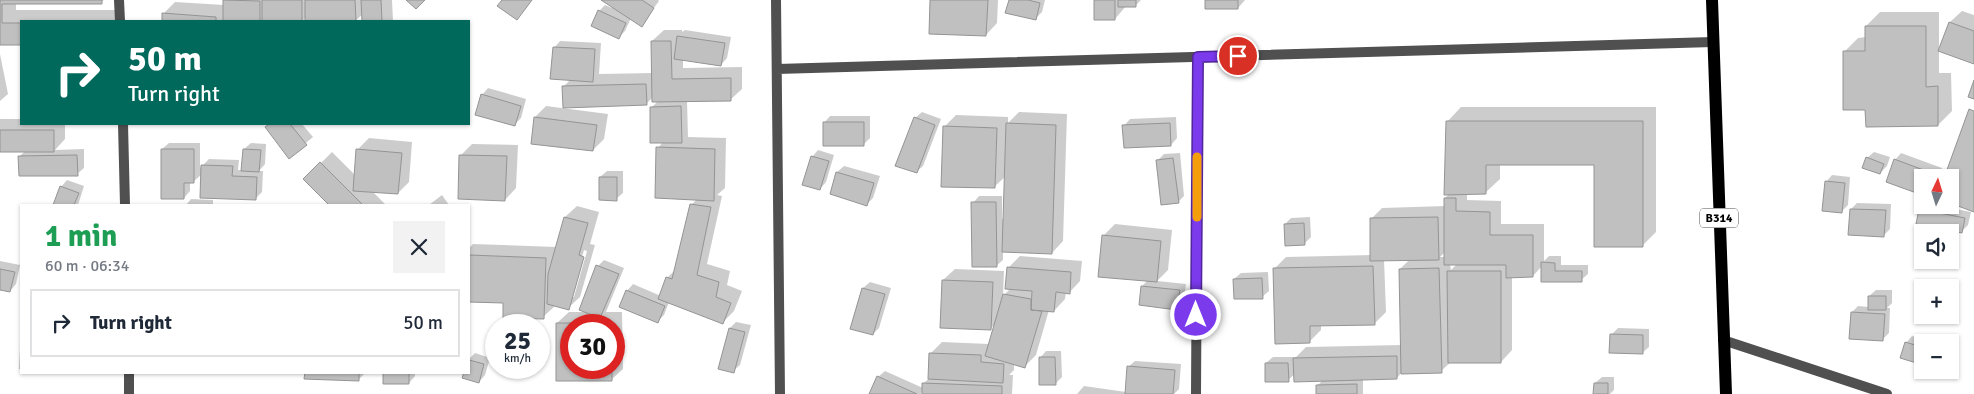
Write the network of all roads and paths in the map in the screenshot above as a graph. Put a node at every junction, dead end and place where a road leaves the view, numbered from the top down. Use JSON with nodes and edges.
{"nodes":[{"id":1,"x":119,"y":0,"type":"edge"},
{"id":2,"x":776,"y":0,"type":"edge"},
{"id":3,"x":1712,"y":0,"type":"edge"},
{"id":4,"x":120,"y":20,"type":"edge"},
{"id":5,"x":1713,"y":42,"type":"junction"},
{"id":6,"x":1198,"y":57,"type":"junction"},
{"id":7,"x":776,"y":69,"type":"junction"},
{"id":8,"x":122,"y":125,"type":"edge"},
{"id":9,"x":125,"y":204,"type":"edge"},
{"id":10,"x":1723,"y":340,"type":"junction"},
{"id":11,"x":129,"y":374,"type":"edge"},
{"id":12,"x":130,"y":394,"type":"edge"},
{"id":13,"x":780,"y":394,"type":"edge"},
{"id":14,"x":1196,"y":394,"type":"edge"},
{"id":15,"x":1726,"y":394,"type":"edge"},
{"id":16,"x":1887,"y":394,"type":"edge"}],
"edges":[{"from":1,"to":4,"type":"street"},
{"from":2,"to":7,"type":"street"},
{"from":3,"to":5,"type":"main road","number":"B314"},
{"from":5,"to":6,"type":"street"},
{"from":5,"to":10,"type":"main road","number":"B314"},
{"from":6,"to":7,"type":"street"},
{"from":6,"to":14,"type":"street"},
{"from":7,"to":13,"type":"street"},
{"from":8,"to":9,"type":"street"},
{"from":10,"to":15,"type":"main road","number":"B314"},
{"from":10,"to":16,"type":"street"},
{"from":11,"to":12,"type":"street"}]}
